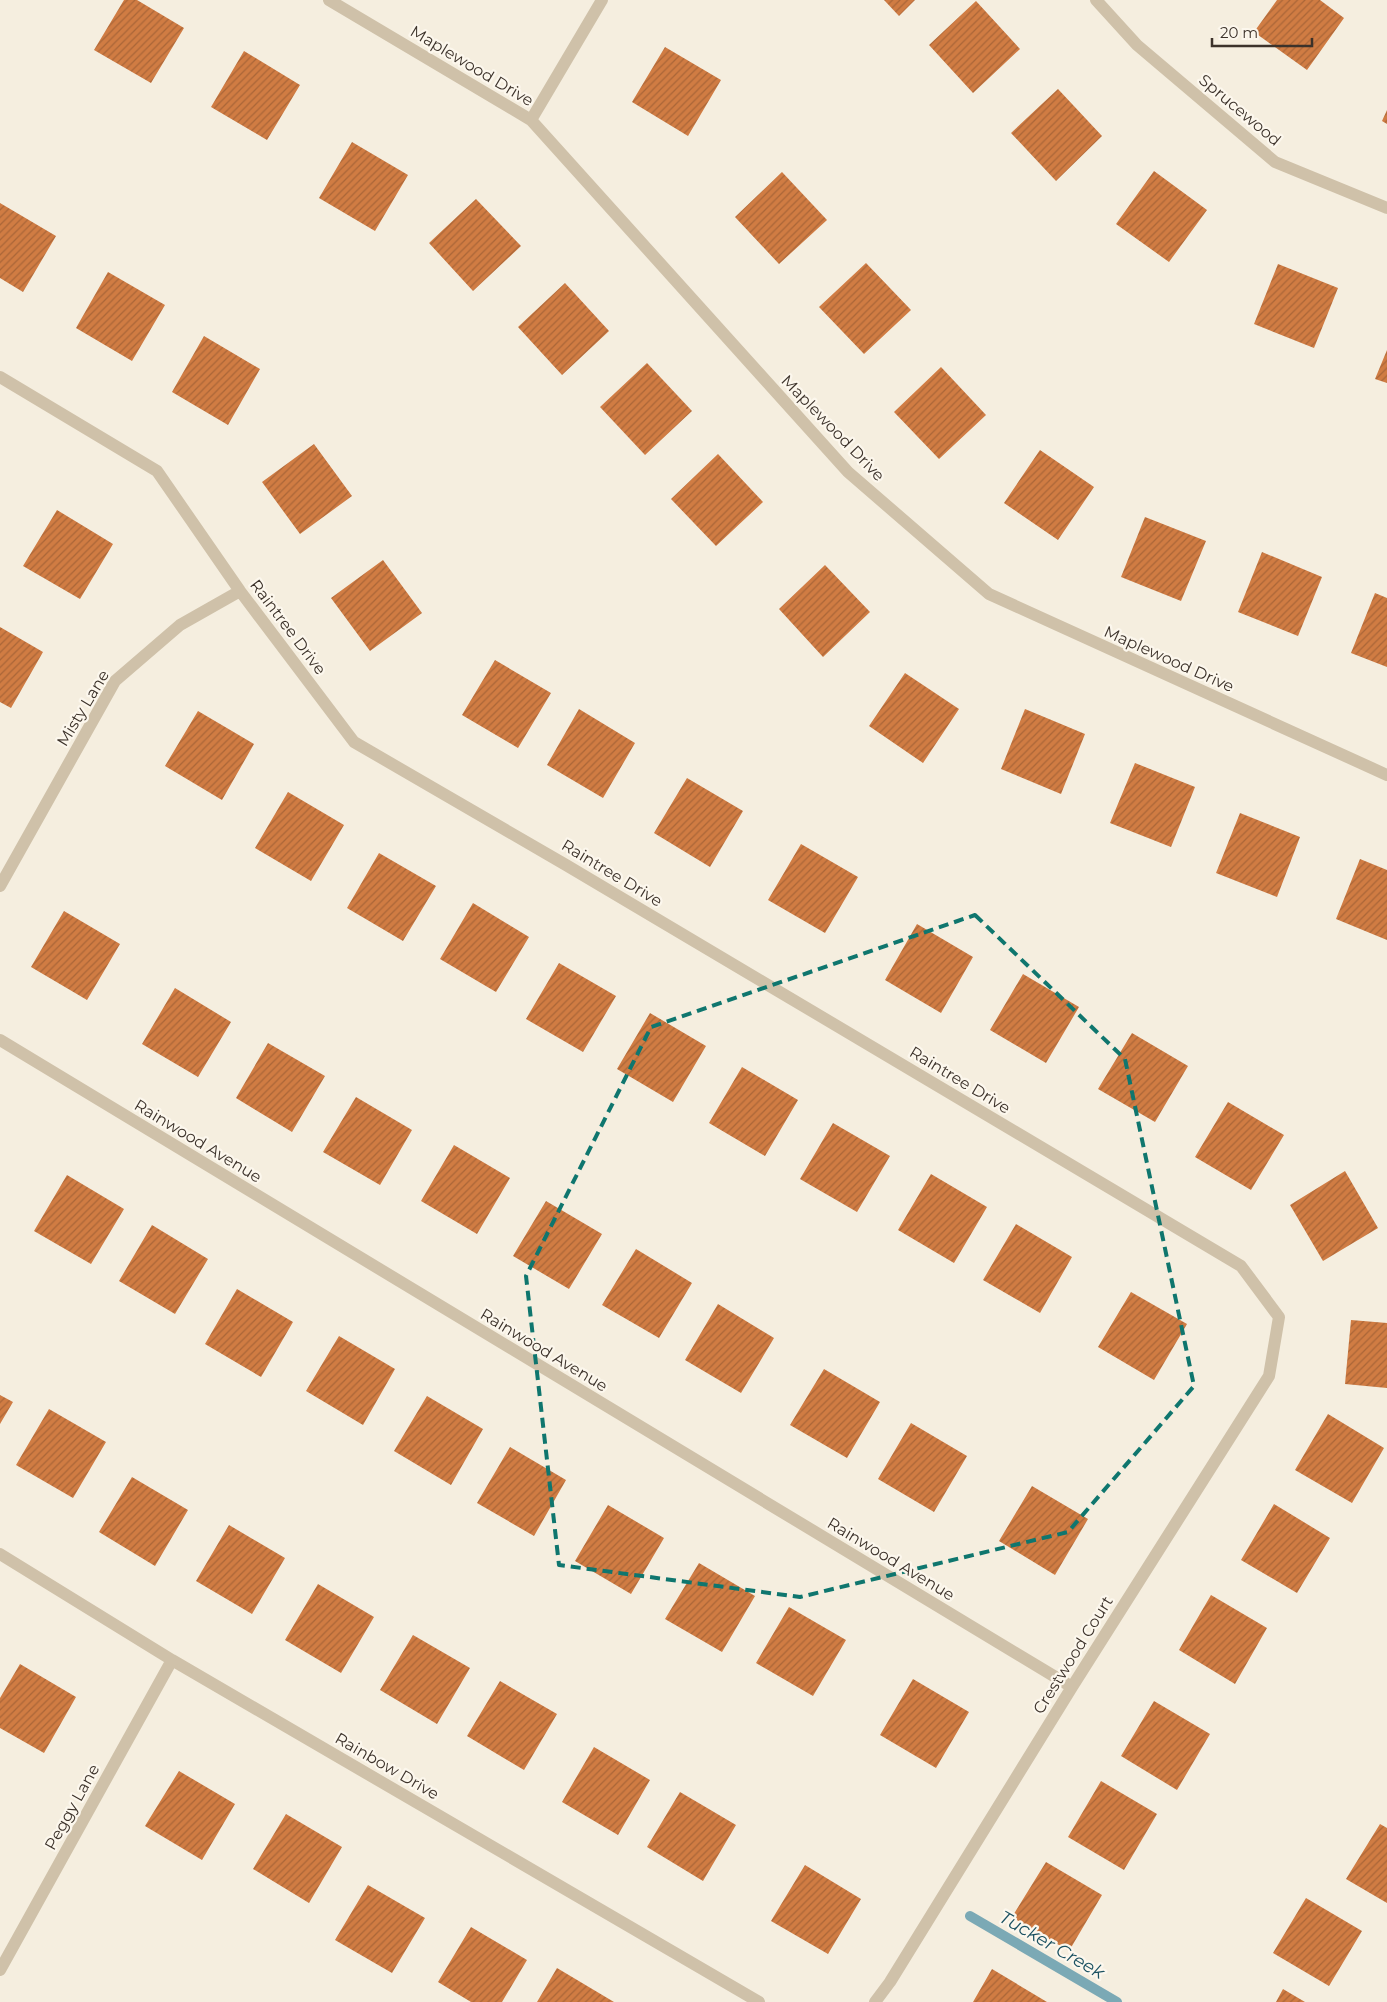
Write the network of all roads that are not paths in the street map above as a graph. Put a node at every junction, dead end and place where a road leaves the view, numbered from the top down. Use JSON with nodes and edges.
{"nodes":[{"id":1,"x":329,"y":0,"type":"edge"},
{"id":2,"x":602,"y":0,"type":"edge"},
{"id":3,"x":1096,"y":0,"type":"edge"},
{"id":4,"x":531,"y":120,"type":"junction"},
{"id":5,"x":1387,"y":208,"type":"edge"},
{"id":6,"x":0,"y":377,"type":"edge"},
{"id":7,"x":240,"y":591,"type":"junction"},
{"id":8,"x":1387,"y":775,"type":"edge"},
{"id":9,"x":0,"y":886,"type":"edge"},
{"id":10,"x":0,"y":1040,"type":"edge"},
{"id":11,"x":1280,"y":1317,"type":"joint"},
{"id":12,"x":0,"y":1554,"type":"edge"},
{"id":13,"x":172,"y":1660,"type":"junction"},
{"id":14,"x":1072,"y":1687,"type":"junction"},
{"id":15,"x":0,"y":1970,"type":"edge"},
{"id":16,"x":759,"y":2002,"type":"edge"},
{"id":17,"x":875,"y":2002,"type":"edge"}],
"edges":[{"from":1,"to":4,"type":"street","name":"Maplewood Drive"},
{"from":2,"to":4,"type":"street"},
{"from":3,"to":5,"type":"street","name":"Sprucewood"},
{"from":4,"to":8,"type":"street","name":"Maplewood Drive"},
{"from":6,"to":7,"type":"street","name":"Raintree Drive"},
{"from":7,"to":9,"type":"street","name":"Misty Lane"},
{"from":7,"to":11,"type":"street","name":"Raintree Drive"},
{"from":10,"to":14,"type":"street","name":"Rainwood Avenue"},
{"from":11,"to":14,"type":"street","name":"Crestwood Court"},
{"from":12,"to":13,"type":"street","name":"Rainbow Drive"},
{"from":13,"to":15,"type":"street","name":"Peggy Lane"},
{"from":13,"to":16,"type":"street","name":"Rainbow Drive"},
{"from":14,"to":17,"type":"street","name":"Crestwood Court"}]}
